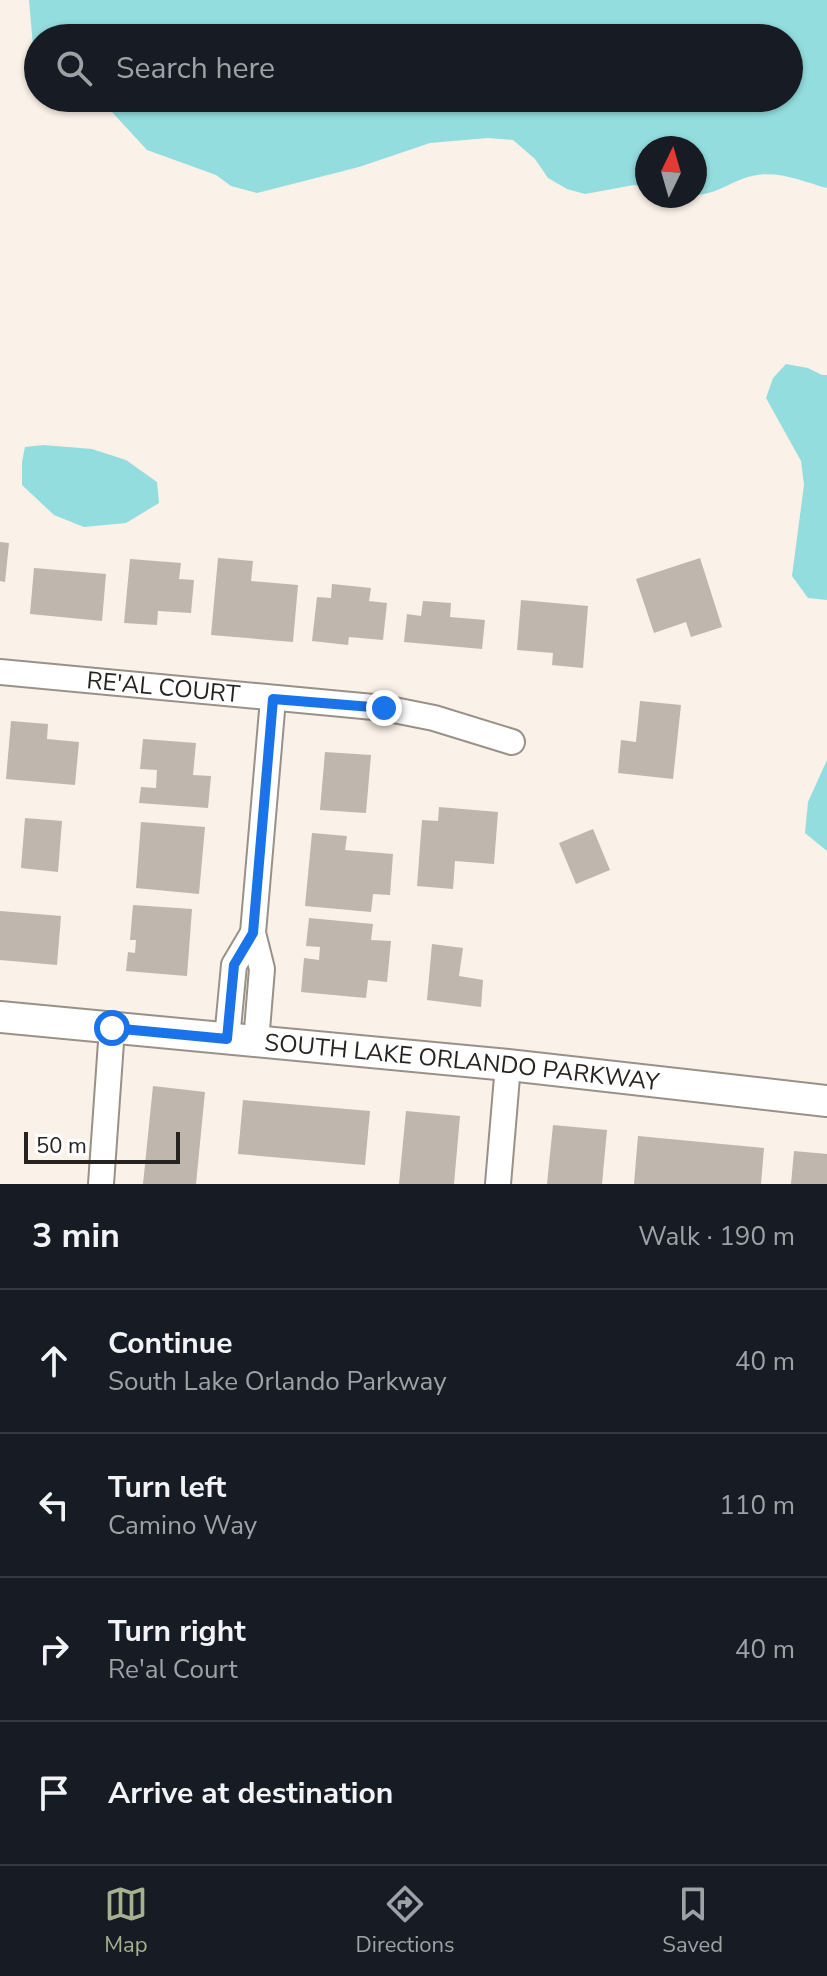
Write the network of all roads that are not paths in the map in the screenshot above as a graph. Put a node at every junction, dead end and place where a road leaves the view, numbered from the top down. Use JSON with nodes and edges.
{"nodes":[{"id":1,"x":0,"y":672,"type":"edge"},
{"id":2,"x":273,"y":699,"type":"junction"},
{"id":3,"x":512,"y":742,"type":"dead end"},
{"id":4,"x":0,"y":1017,"type":"edge"},
{"id":5,"x":112,"y":1028,"type":"junction"},
{"id":6,"x":242,"y":1040,"type":"junction"},
{"id":7,"x":508,"y":1065,"type":"junction"},
{"id":8,"x":827,"y":1101,"type":"edge"},
{"id":9,"x":101,"y":1184,"type":"edge"},
{"id":10,"x":498,"y":1184,"type":"edge"}],
"edges":[{"from":1,"to":2,"type":"street","name":"RE'AL COURT"},
{"from":2,"to":3,"type":"street","name":"RE'AL COURT"},
{"from":2,"to":6,"type":"street"},
{"from":4,"to":5,"type":"street","name":"SOUTH LAKE ORLANDO PARKWAY"},
{"from":5,"to":6,"type":"street","name":"SOUTH LAKE ORLANDO PARKWAY"},
{"from":5,"to":9,"type":"street"},
{"from":6,"to":7,"type":"street","name":"SOUTH LAKE ORLANDO PARKWAY"},
{"from":7,"to":8,"type":"street","name":"SOUTH LAKE ORLANDO PARKWAY"},
{"from":7,"to":10,"type":"street"}]}
